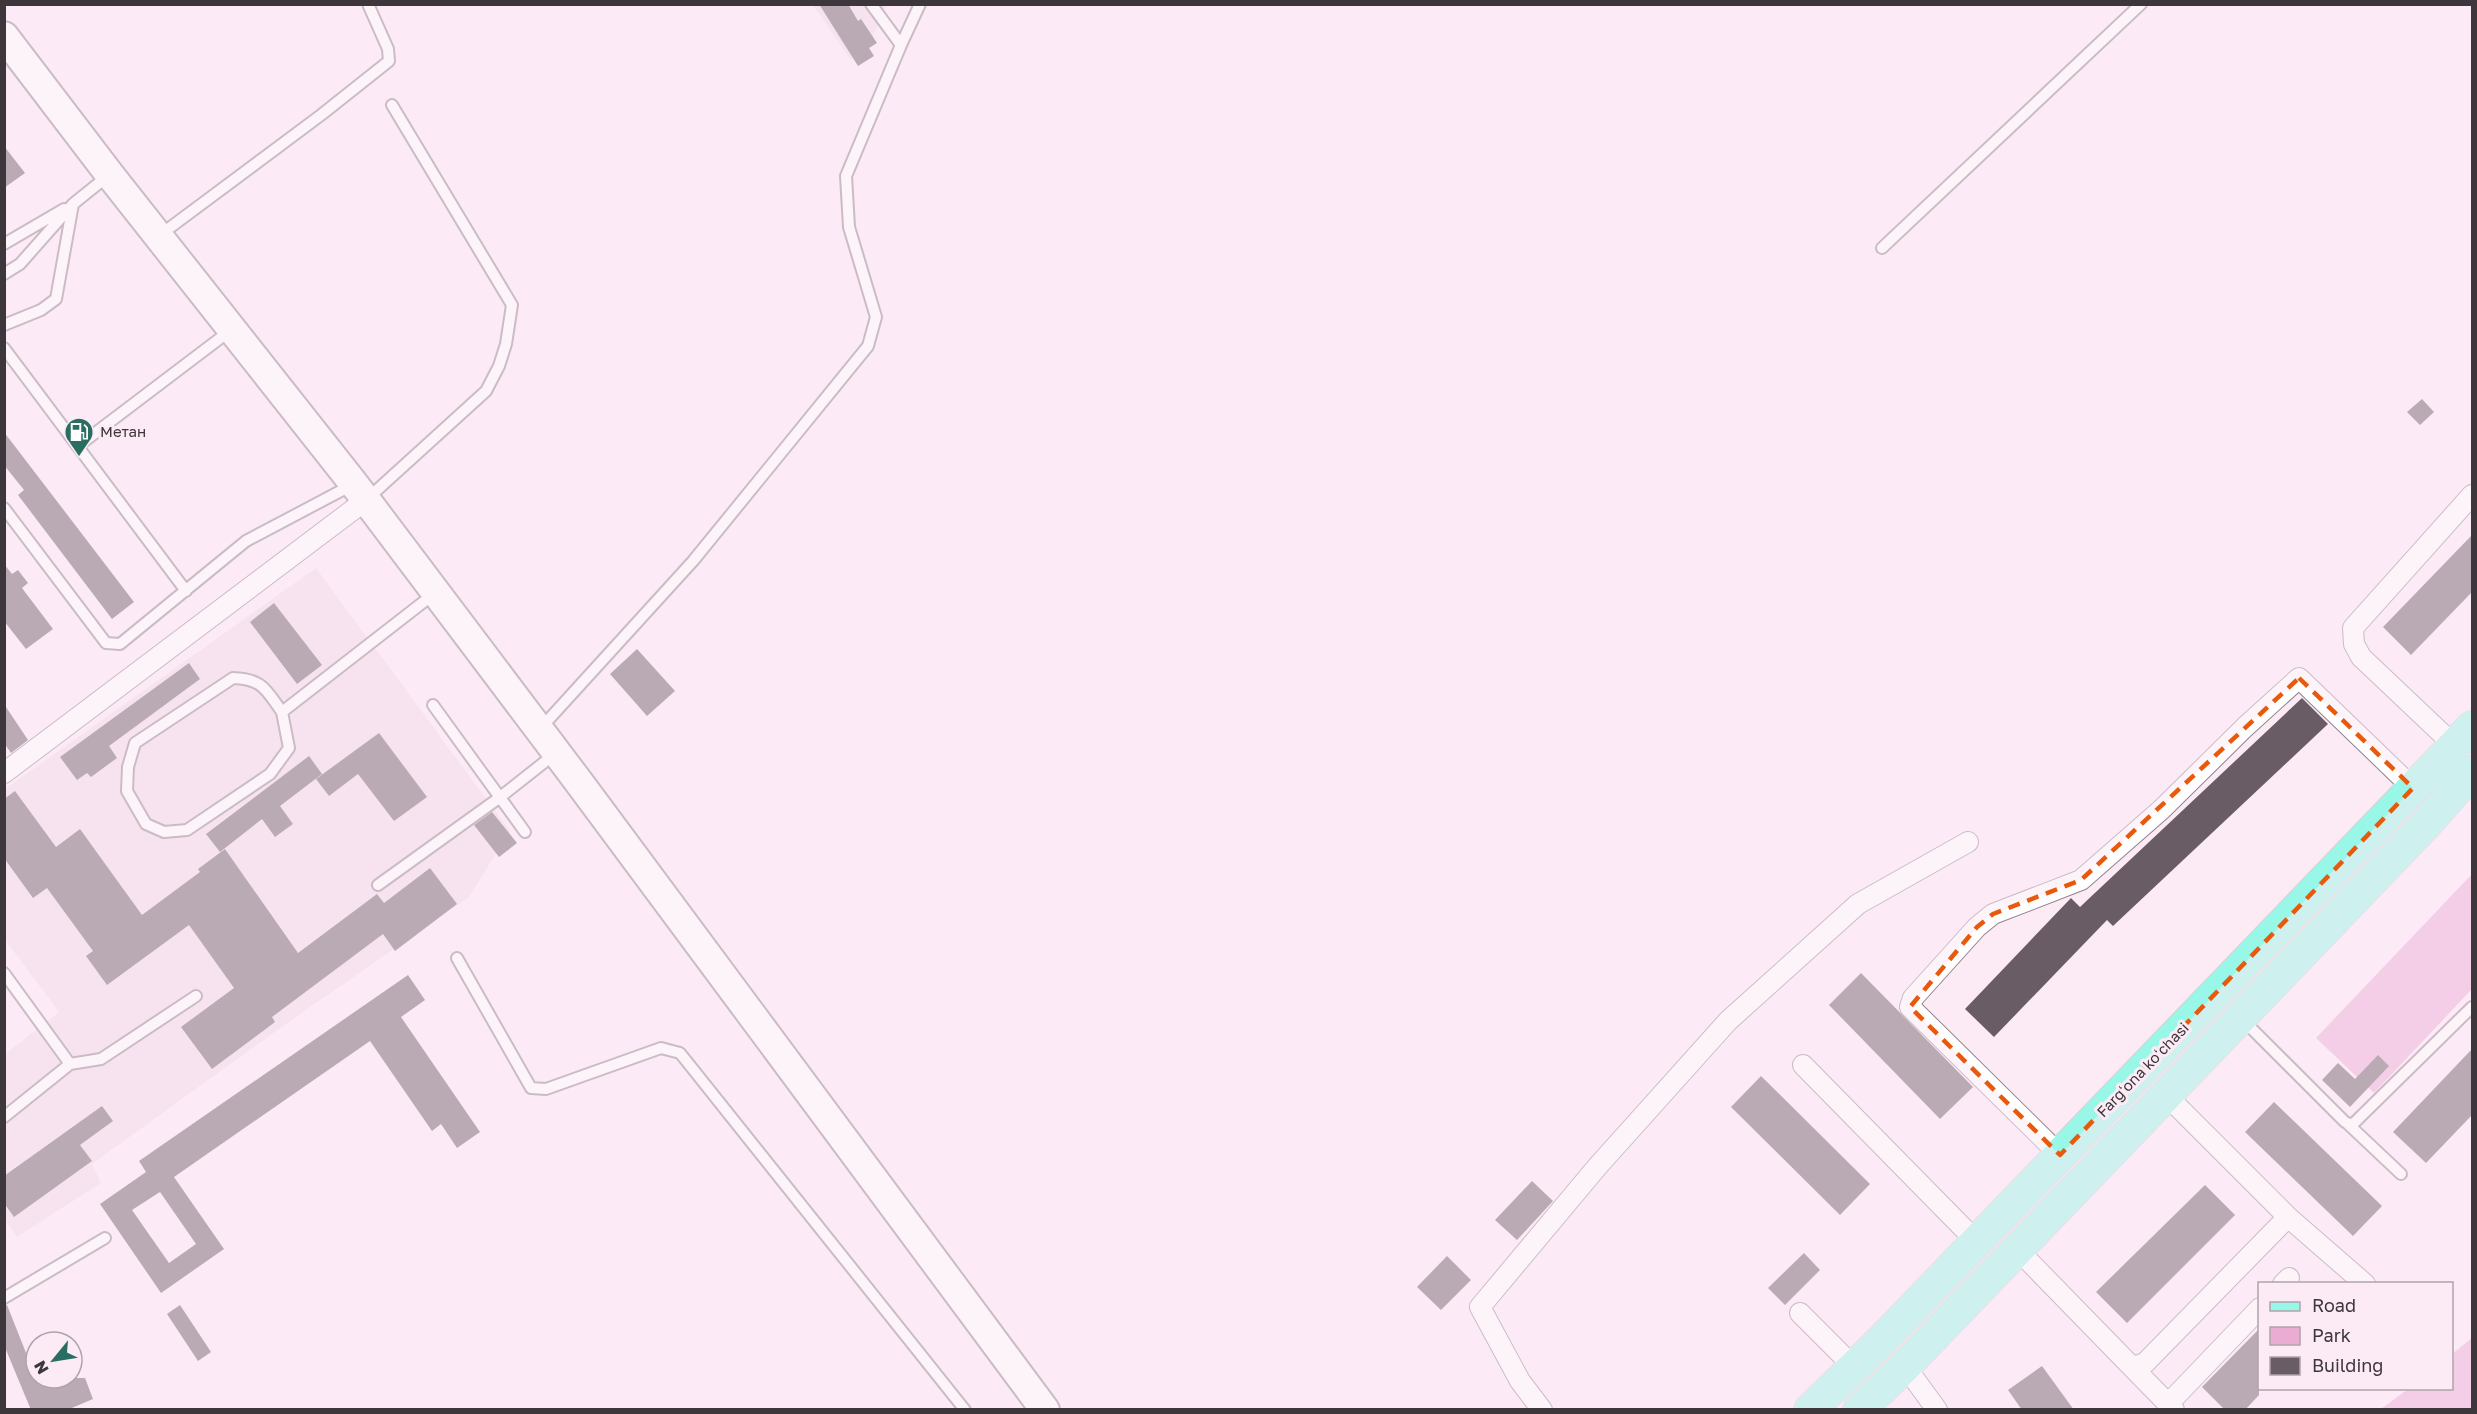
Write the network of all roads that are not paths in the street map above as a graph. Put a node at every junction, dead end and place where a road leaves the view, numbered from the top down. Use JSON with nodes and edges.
{"nodes":[{"id":1,"x":368,"y":4,"type":"edge"},
{"id":2,"x":871,"y":4,"type":"edge"},
{"id":3,"x":920,"y":4,"type":"edge"},
{"id":4,"x":2141,"y":4,"type":"edge"},
{"id":5,"x":4,"y":36,"type":"edge"},
{"id":6,"x":901,"y":45,"type":"junction"},
{"id":7,"x":392,"y":105,"type":"dead end"},
{"id":8,"x":110,"y":175,"type":"junction"},
{"id":9,"x":74,"y":204,"type":"junction"},
{"id":10,"x":158,"y":236,"type":"junction"},
{"id":11,"x":4,"y":244,"type":"edge"},
{"id":12,"x":1882,"y":248,"type":"dead end"},
{"id":13,"x":4,"y":274,"type":"edge"},
{"id":14,"x":4,"y":326,"type":"edge"},
{"id":15,"x":231,"y":329,"type":"junction"},
{"id":16,"x":4,"y":348,"type":"edge"},
{"id":17,"x":78,"y":446,"type":"junction"},
{"id":18,"x":360,"y":492,"type":"junction"},
{"id":19,"x":2472,"y":495,"type":"edge"},
{"id":20,"x":4,"y":508,"type":"edge"},
{"id":21,"x":186,"y":591,"type":"junction"},
{"id":22,"x":435,"y":592,"type":"junction"},
{"id":23,"x":433,"y":705,"type":"dead end"},
{"id":24,"x":282,"y":712,"type":"junction"},
{"id":25,"x":539,"y":729,"type":"junction"},
{"id":26,"x":2464,"y":737,"type":"edge"},
{"id":27,"x":557,"y":753,"type":"junction"},
{"id":28,"x":4,"y":773,"type":"edge"},
{"id":29,"x":2466,"y":782,"type":"edge"},
{"id":30,"x":2413,"y":789,"type":"junction"},
{"id":31,"x":499,"y":798,"type":"junction"},
{"id":32,"x":525,"y":832,"type":"dead end"},
{"id":33,"x":1968,"y":842,"type":"dead end"},
{"id":34,"x":378,"y":885,"type":"dead end"},
{"id":35,"x":458,"y":958,"type":"dead end"},
{"id":36,"x":4,"y":973,"type":"edge"},
{"id":37,"x":196,"y":996,"type":"dead end"},
{"id":38,"x":2472,"y":1007,"type":"edge"},
{"id":39,"x":2240,"y":1017,"type":"junction"},
{"id":40,"x":70,"y":1064,"type":"junction"},
{"id":41,"x":1803,"y":1065,"type":"dead end"},
{"id":42,"x":2166,"y":1095,"type":"junction"},
{"id":43,"x":4,"y":1117,"type":"edge"},
{"id":44,"x":2348,"y":1124,"type":"junction"},
{"id":45,"x":2060,"y":1155,"type":"junction"},
{"id":46,"x":2401,"y":1174,"type":"dead end"},
{"id":47,"x":2288,"y":1217,"type":"junction"},
{"id":48,"x":105,"y":1238,"type":"dead end"},
{"id":49,"x":1977,"y":1242,"type":"junction"},
{"id":50,"x":2017,"y":1249,"type":"junction"},
{"id":51,"x":2363,"y":1282,"type":"edge"},
{"id":52,"x":4,"y":1298,"type":"edge"},
{"id":53,"x":2258,"y":1309,"type":"edge"},
{"id":54,"x":1800,"y":1313,"type":"dead end"},
{"id":55,"x":1905,"y":1366,"type":"junction"},
{"id":56,"x":1854,"y":1367,"type":"junction"},
{"id":57,"x":2133,"y":1367,"type":"junction"},
{"id":58,"x":2171,"y":1407,"type":"edge"},
{"id":59,"x":964,"y":1410,"type":"edge"},
{"id":60,"x":1045,"y":1410,"type":"edge"},
{"id":61,"x":1542,"y":1410,"type":"edge"},
{"id":62,"x":1810,"y":1410,"type":"edge"},
{"id":63,"x":1859,"y":1410,"type":"edge"},
{"id":64,"x":1937,"y":1410,"type":"edge"}],
"edges":[{"from":1,"to":10,"type":"lane"},
{"from":2,"to":6,"type":"lane"},
{"from":3,"to":6,"type":"lane"},
{"from":4,"to":12,"type":"lane"},
{"from":5,"to":8,"type":"main road"},
{"from":6,"to":25,"type":"lane"},
{"from":7,"to":18,"type":"lane"},
{"from":8,"to":9,"type":"lane"},
{"from":8,"to":10,"type":"main road"},
{"from":9,"to":11,"type":"lane"},
{"from":9,"to":13,"type":"lane"},
{"from":9,"to":14,"type":"lane"},
{"from":10,"to":15,"type":"main road"},
{"from":15,"to":17,"type":"lane"},
{"from":15,"to":18,"type":"main road"},
{"from":16,"to":17,"type":"lane"},
{"from":17,"to":21,"type":"lane"},
{"from":18,"to":21,"type":"lane"},
{"from":18,"to":22,"type":"main road"},
{"from":18,"to":28,"type":"street"},
{"from":19,"to":26,"type":"street"},
{"from":20,"to":21,"type":"lane"},
{"from":22,"to":24,"type":"lane"},
{"from":22,"to":25,"type":"main road"},
{"from":23,"to":31,"type":"lane"},
{"from":24,"to":24,"type":"lane"},
{"from":25,"to":27,"type":"main road"},
{"from":26,"to":30,"type":"main road","name":"Fargʻona koʻchasi"},
{"from":27,"to":31,"type":"lane"},
{"from":27,"to":60,"type":"main road"},
{"from":29,"to":39,"type":"main road"},
{"from":30,"to":45,"type":"main road","name":"Fargʻona koʻchasi"},
{"from":30,"to":45,"type":"street"},
{"from":31,"to":32,"type":"lane"},
{"from":31,"to":34,"type":"lane"},
{"from":33,"to":61,"type":"street"},
{"from":35,"to":59,"type":"lane"},
{"from":36,"to":40,"type":"lane"},
{"from":37,"to":40,"type":"lane"},
{"from":38,"to":44,"type":"lane"},
{"from":39,"to":42,"type":"main road"},
{"from":39,"to":44,"type":"lane"},
{"from":40,"to":43,"type":"lane"},
{"from":41,"to":49,"type":"street"},
{"from":42,"to":47,"type":"street"},
{"from":42,"to":50,"type":"main road"},
{"from":44,"to":46,"type":"lane"},
{"from":45,"to":49,"type":"main road","name":"Fargʻona koʻchasi"},
{"from":47,"to":51,"type":"street"},
{"from":47,"to":57,"type":"street"},
{"from":48,"to":52,"type":"lane"},
{"from":49,"to":56,"type":"main road","name":"Fargʻona koʻchasi"},
{"from":50,"to":55,"type":"main road"},
{"from":50,"to":57,"type":"street"},
{"from":53,"to":58,"type":"street"},
{"from":54,"to":56,"type":"street"},
{"from":55,"to":63,"type":"main road"},
{"from":55,"to":64,"type":"street"},
{"from":56,"to":62,"type":"main road","name":"Fargʻona koʻchasi"},
{"from":57,"to":58,"type":"street"}]}
